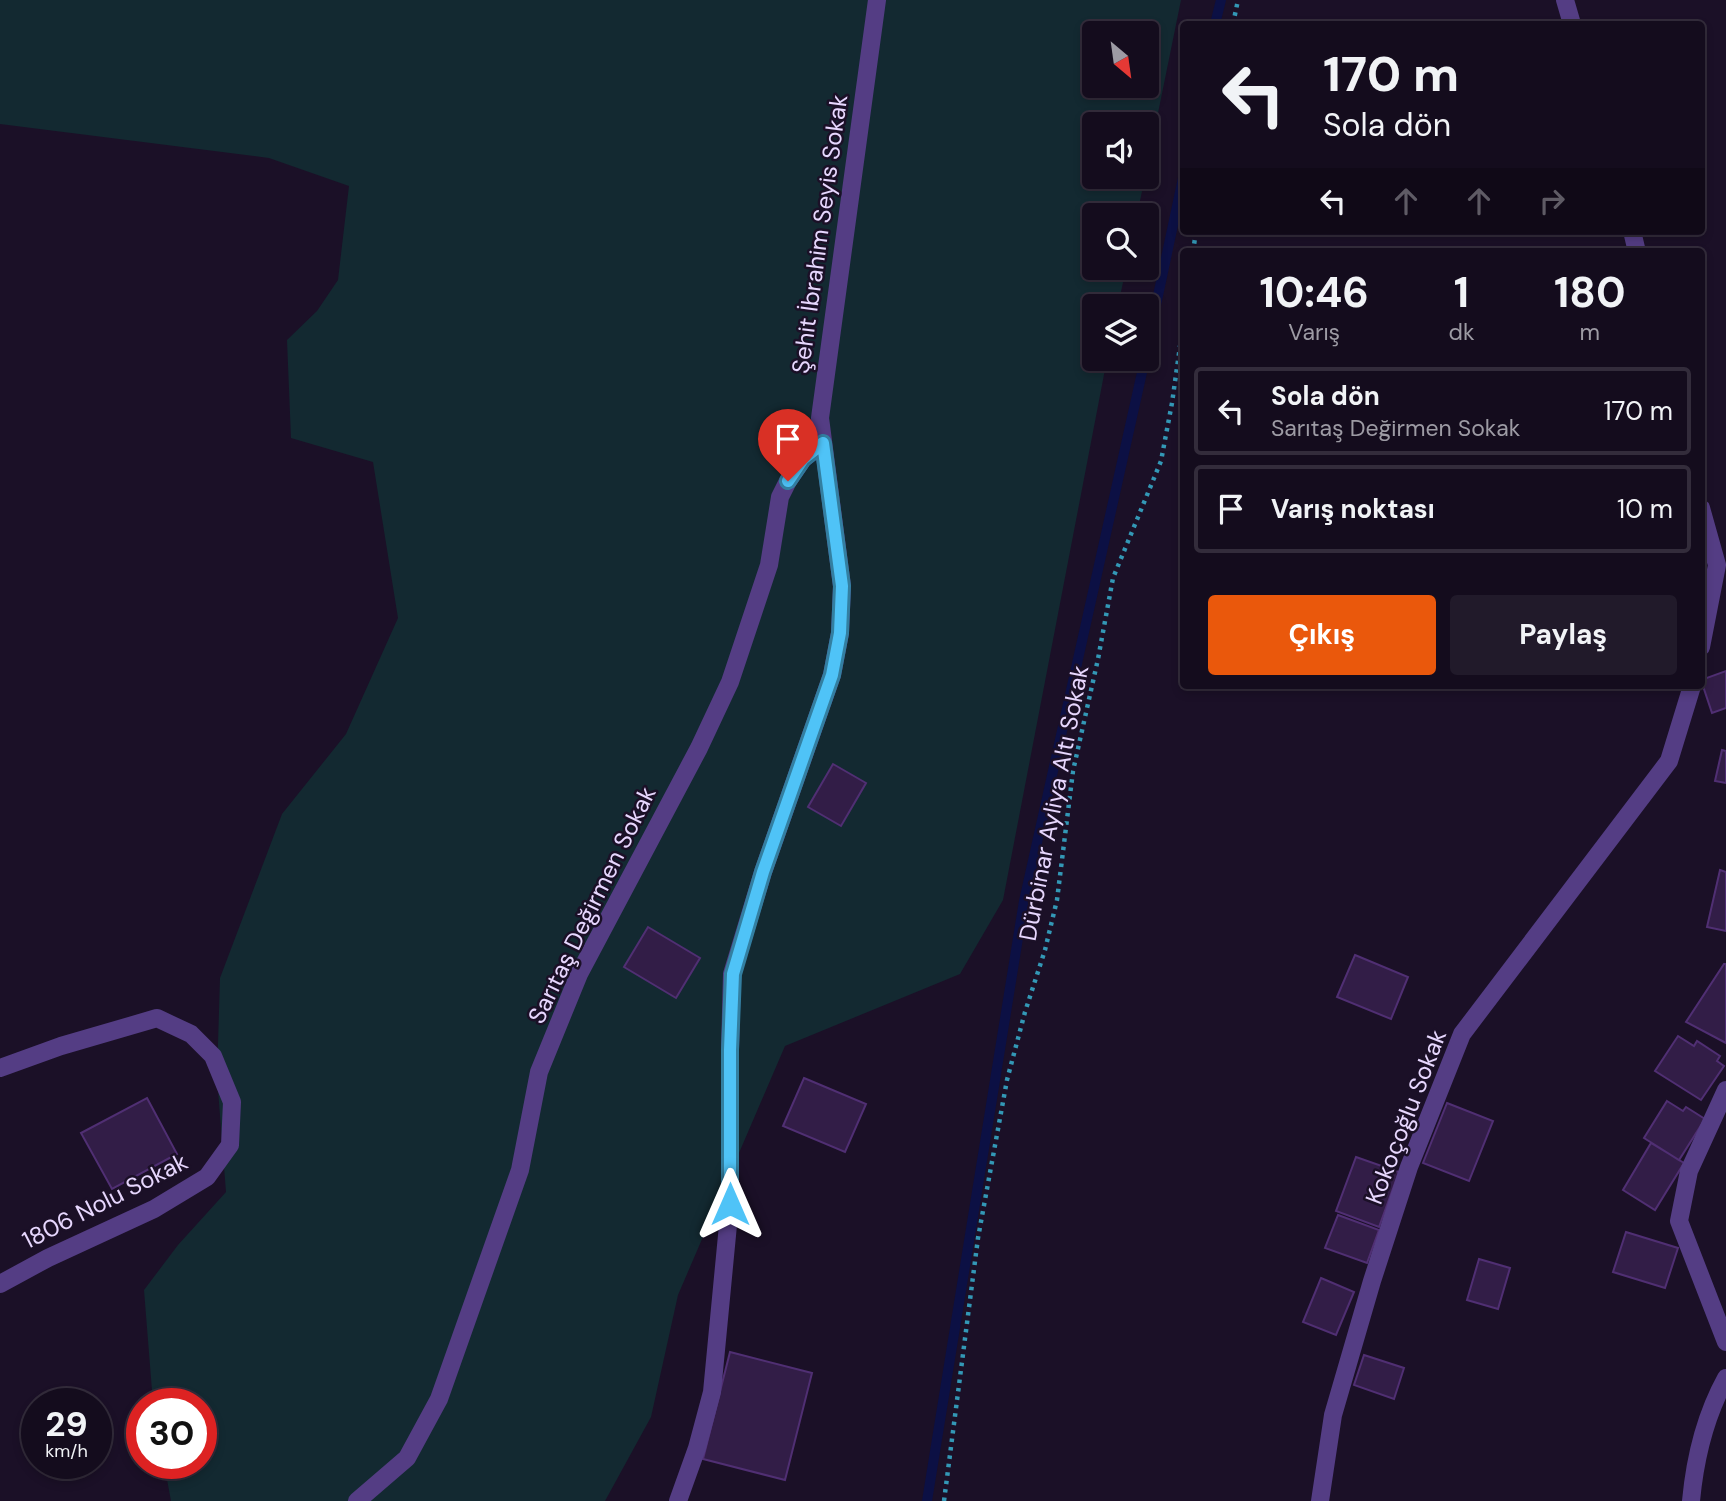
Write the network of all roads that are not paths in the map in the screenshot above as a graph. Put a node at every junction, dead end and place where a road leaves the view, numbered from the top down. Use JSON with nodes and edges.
{"nodes":[{"id":1,"x":877,"y":0,"type":"edge"},
{"id":2,"x":1565,"y":0,"type":"edge"},
{"id":3,"x":1571,"y":21,"type":"edge"},
{"id":4,"x":823,"y":443,"type":"junction"},
{"id":5,"x":1705,"y":522,"type":"edge"},
{"id":6,"x":1717,"y":565,"type":"junction"},
{"id":7,"x":1726,"y":593,"type":"edge"},
{"id":8,"x":1705,"y":627,"type":"edge"},
{"id":9,"x":1691,"y":689,"type":"edge"},
{"id":10,"x":0,"y":1068,"type":"edge"},
{"id":11,"x":1726,"y":1090,"type":"edge"},
{"id":12,"x":0,"y":1284,"type":"edge"},
{"id":13,"x":1726,"y":1342,"type":"edge"},
{"id":14,"x":1726,"y":1378,"type":"edge"},
{"id":15,"x":357,"y":1501,"type":"edge"},
{"id":16,"x":678,"y":1501,"type":"edge"},
{"id":17,"x":1320,"y":1501,"type":"edge"},
{"id":18,"x":1691,"y":1501,"type":"edge"}],
"edges":[{"from":1,"to":4,"type":"street","name":"Şehit İbrahim Seyis Sokak"},
{"from":2,"to":3,"type":"street"},
{"from":4,"to":15,"type":"street","name":"Sarıtaş Değirmen Sokak"},
{"from":4,"to":16,"type":"street","name":"Şehit İbrahim Seyis Sokak"},
{"from":5,"to":6,"type":"street"},
{"from":6,"to":7,"type":"street"},
{"from":6,"to":8,"type":"street"},
{"from":9,"to":17,"type":"street","name":"Kokoçoğlu Sokak"},
{"from":10,"to":12,"type":"street","name":"1806 Nolu Sokak"},
{"from":11,"to":13,"type":"street"},
{"from":14,"to":18,"type":"street"}]}
